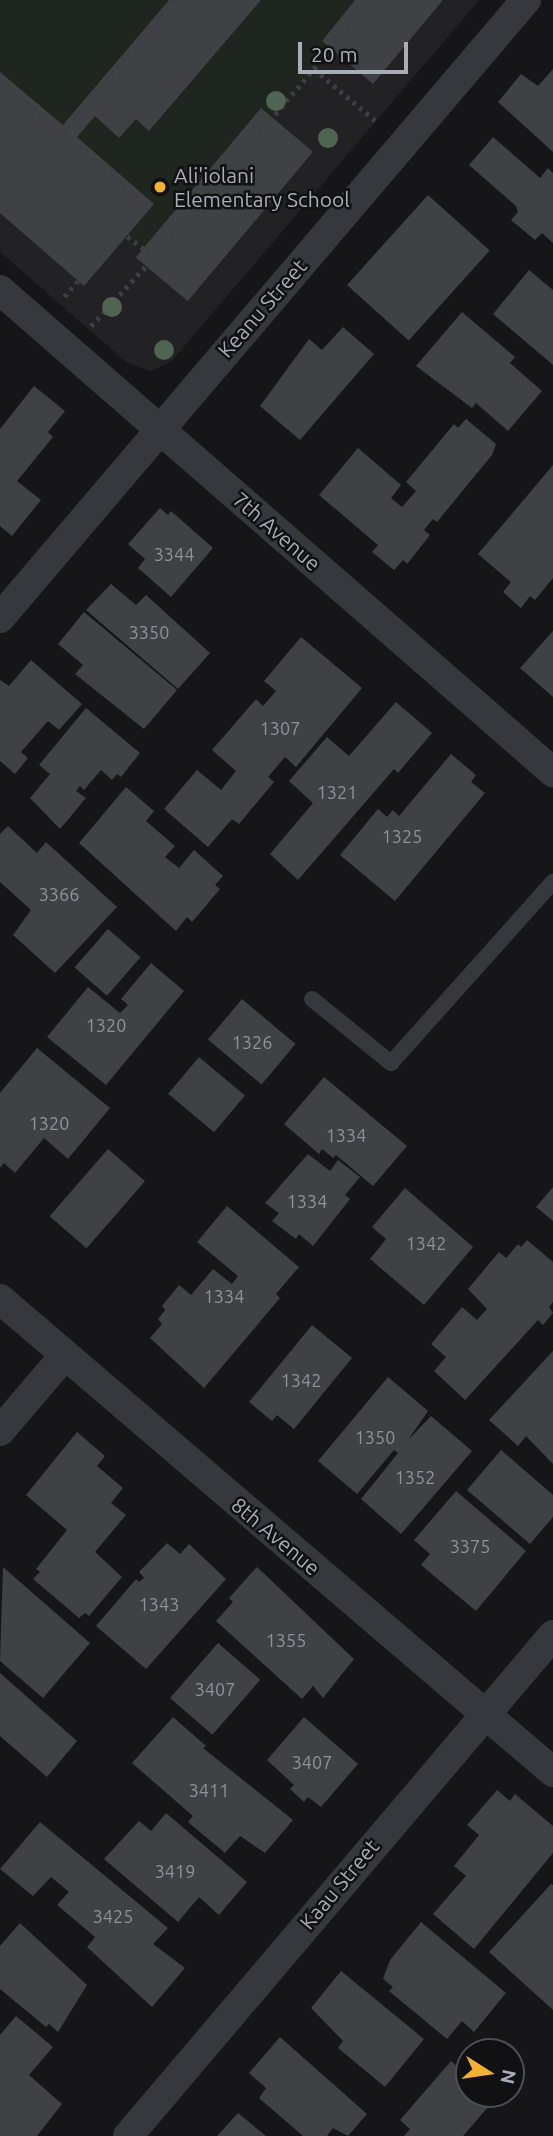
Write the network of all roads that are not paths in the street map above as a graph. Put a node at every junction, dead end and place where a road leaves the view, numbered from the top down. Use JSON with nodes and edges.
{"nodes":[{"id":1,"x":526,"y":0,"type":"edge"},
{"id":2,"x":0,"y":290,"type":"edge"},
{"id":3,"x":159,"y":427,"type":"junction"},
{"id":4,"x":0,"y":618,"type":"edge"},
{"id":5,"x":553,"y":772,"type":"edge"},
{"id":6,"x":553,"y":882,"type":"edge"},
{"id":7,"x":312,"y":999,"type":"dead end"},
{"id":8,"x":0,"y":1299,"type":"edge"},
{"id":9,"x":64,"y":1356,"type":"junction"},
{"id":10,"x":0,"y":1431,"type":"edge"},
{"id":11,"x":553,"y":1635,"type":"edge"},
{"id":12,"x":484,"y":1712,"type":"junction"},
{"id":13,"x":553,"y":1772,"type":"edge"},
{"id":14,"x":128,"y":2136,"type":"edge"}],
"edges":[{"from":1,"to":3,"type":"street","name":"Keanu Street"},
{"from":2,"to":3,"type":"street","name":"7th Avenue"},
{"from":3,"to":4,"type":"street","name":"Keanu Street"},
{"from":3,"to":5,"type":"street","name":"7th Avenue"},
{"from":6,"to":7,"type":"lane"},
{"from":8,"to":9,"type":"street","name":"8th Avenue"},
{"from":9,"to":10,"type":"street"},
{"from":9,"to":12,"type":"street","name":"8th Avenue"},
{"from":11,"to":12,"type":"street","name":"Kaau Street"},
{"from":12,"to":13,"type":"street","name":"8th Avenue"},
{"from":12,"to":14,"type":"street","name":"Kaau Street"}]}
